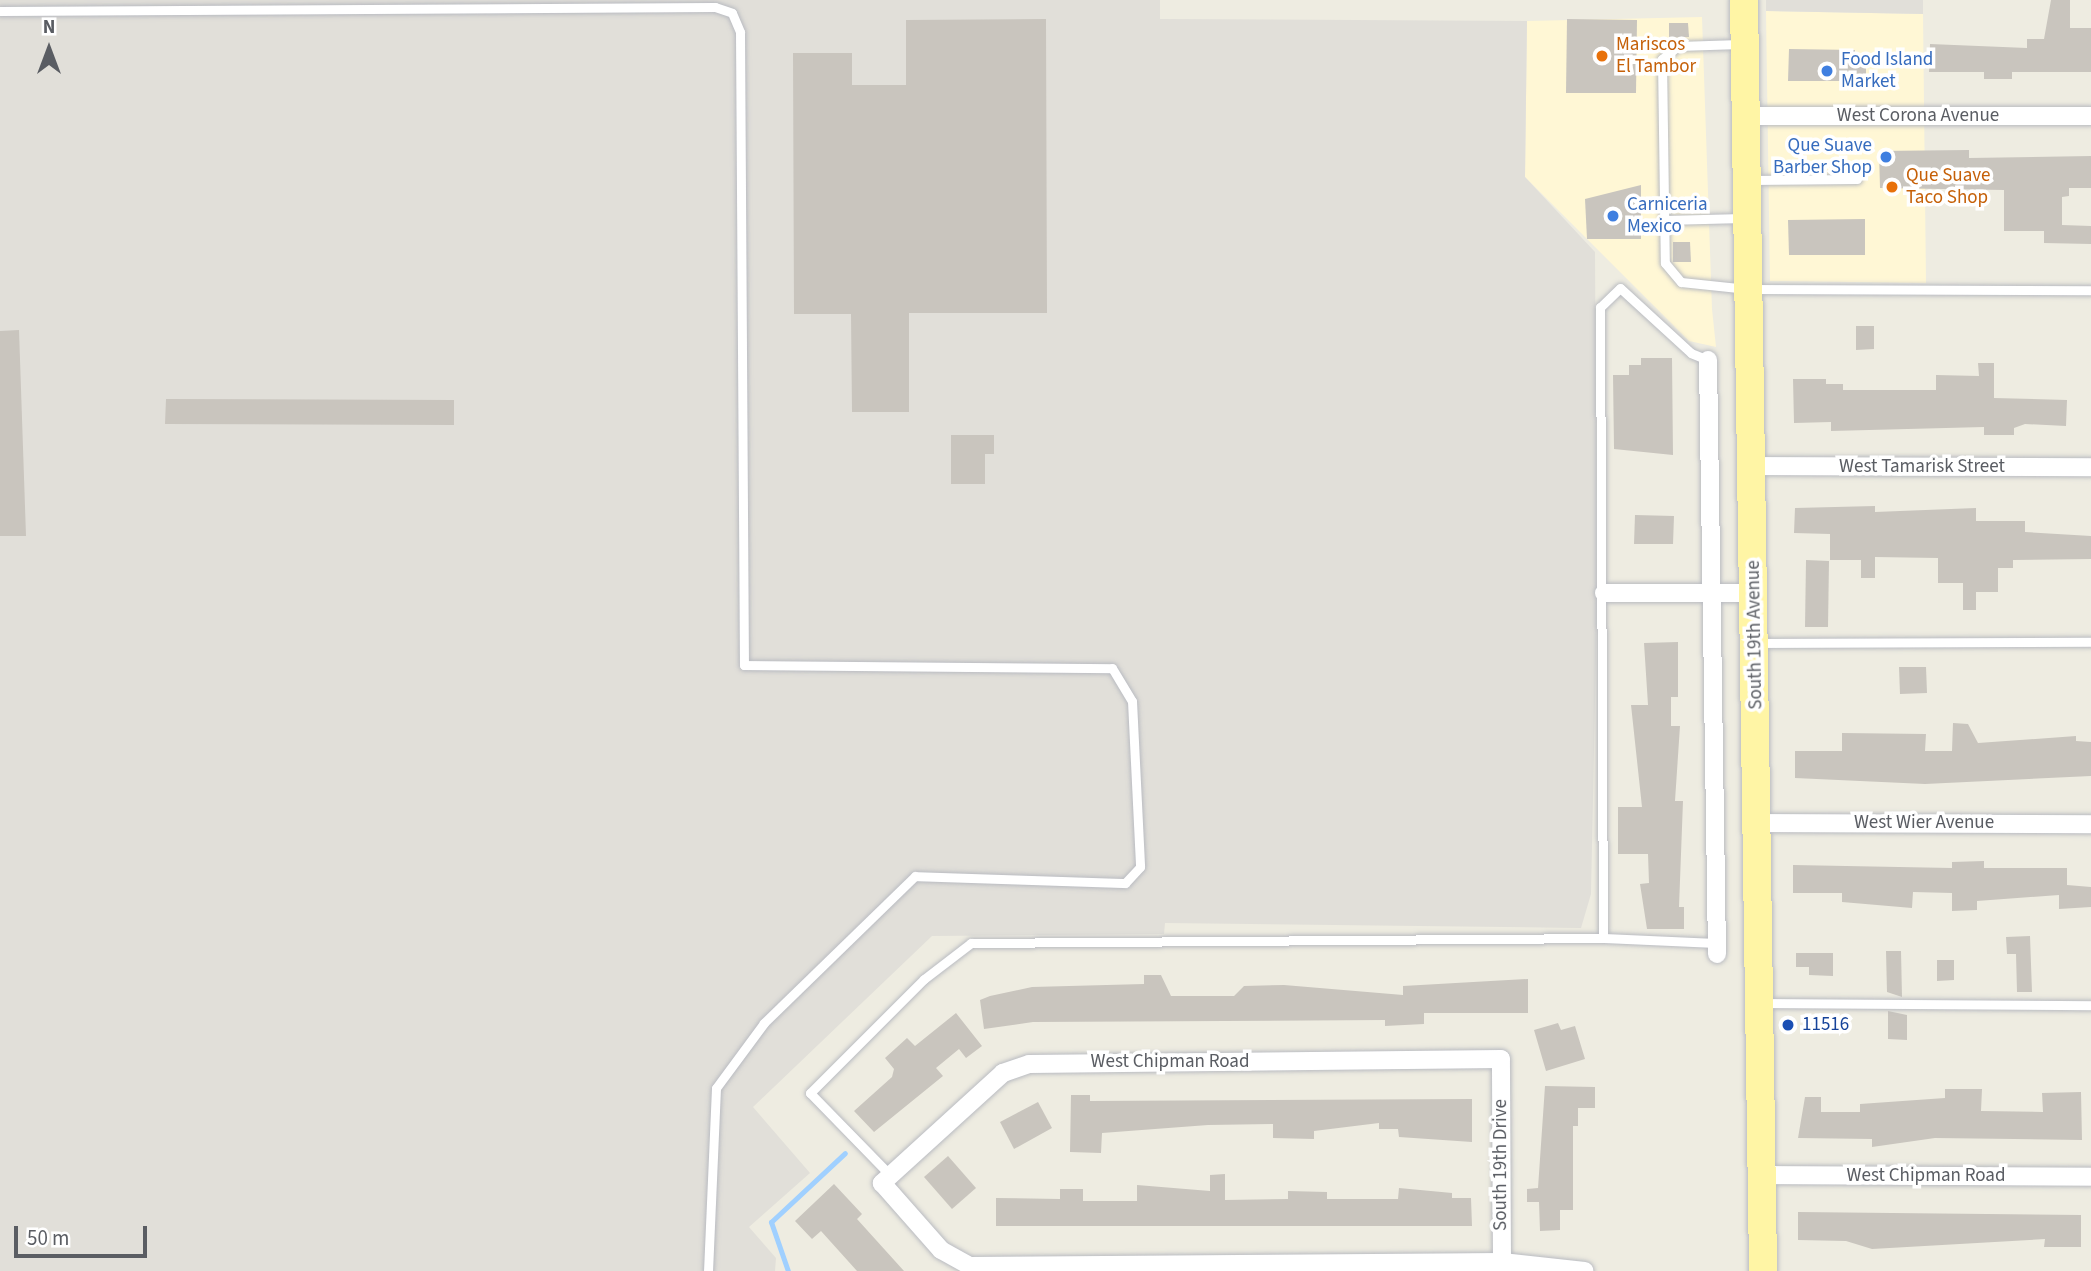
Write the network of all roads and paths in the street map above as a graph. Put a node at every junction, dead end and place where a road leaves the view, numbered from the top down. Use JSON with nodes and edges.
{"nodes":[{"id":1,"x":1744,"y":0,"type":"edge"},
{"id":2,"x":0,"y":11,"type":"edge"},
{"id":3,"x":1744,"y":44,"type":"junction"},
{"id":4,"x":1746,"y":116,"type":"junction"},
{"id":5,"x":2091,"y":116,"type":"edge"},
{"id":6,"x":1857,"y":179,"type":"dead end"},
{"id":7,"x":1746,"y":180,"type":"junction"},
{"id":8,"x":1747,"y":218,"type":"junction"},
{"id":9,"x":1665,"y":220,"type":"junction"},
{"id":10,"x":1748,"y":289,"type":"junction"},
{"id":11,"x":2091,"y":290,"type":"edge"},
{"id":12,"x":1708,"y":360,"type":"joint"},
{"id":13,"x":1752,"y":466,"type":"junction"},
{"id":14,"x":2091,"y":467,"type":"edge"},
{"id":15,"x":1604,"y":593,"type":"junction"},
{"id":16,"x":1713,"y":593,"type":"junction"},
{"id":17,"x":1755,"y":593,"type":"junction"},
{"id":18,"x":2091,"y":642,"type":"edge"},
{"id":19,"x":1755,"y":643,"type":"junction"},
{"id":20,"x":1757,"y":823,"type":"junction"},
{"id":21,"x":2091,"y":824,"type":"edge"},
{"id":22,"x":1603,"y":938,"type":"junction"},
{"id":23,"x":1717,"y":949,"type":"joint"},
{"id":24,"x":1759,"y":1003,"type":"junction"},
{"id":25,"x":2091,"y":1004,"type":"edge"},
{"id":26,"x":1501,"y":1059,"type":"joint"},
{"id":27,"x":1761,"y":1175,"type":"junction"},
{"id":28,"x":2091,"y":1177,"type":"edge"},
{"id":29,"x":887,"y":1179,"type":"junction"},
{"id":30,"x":1502,"y":1266,"type":"edge"},
{"id":31,"x":708,"y":1271,"type":"edge"},
{"id":32,"x":1585,"y":1271,"type":"edge"},
{"id":33,"x":1763,"y":1271,"type":"edge"}],
"edges":[{"from":1,"to":3,"type":"main road","name":"South 19th Avenue"},
{"from":2,"to":31,"type":"lane"},
{"from":3,"to":4,"type":"main road","name":"South 19th Avenue"},
{"from":3,"to":9,"type":"lane"},
{"from":4,"to":5,"type":"street","name":"West Corona Avenue"},
{"from":4,"to":7,"type":"main road","name":"South 19th Avenue"},
{"from":6,"to":7,"type":"lane"},
{"from":7,"to":8,"type":"main road","name":"South 19th Avenue"},
{"from":8,"to":9,"type":"lane"},
{"from":8,"to":10,"type":"main road","name":"South 19th Avenue"},
{"from":9,"to":10,"type":"lane"},
{"from":10,"to":11,"type":"lane"},
{"from":10,"to":13,"type":"main road","name":"South 19th Avenue"},
{"from":12,"to":15,"type":"lane"},
{"from":12,"to":16,"type":"street"},
{"from":13,"to":14,"type":"street","name":"West Tamarisk Street"},
{"from":13,"to":17,"type":"main road","name":"South 19th Avenue"},
{"from":15,"to":16,"type":"street"},
{"from":15,"to":22,"type":"lane"},
{"from":16,"to":17,"type":"street"},
{"from":16,"to":23,"type":"street"},
{"from":17,"to":19,"type":"main road","name":"South 19th Avenue"},
{"from":18,"to":19,"type":"lane"},
{"from":19,"to":20,"type":"main road","name":"South 19th Avenue"},
{"from":20,"to":21,"type":"street","name":"West Wier Avenue"},
{"from":20,"to":24,"type":"main road","name":"South 19th Avenue"},
{"from":22,"to":23,"type":"lane"},
{"from":22,"to":29,"type":"lane"},
{"from":24,"to":25,"type":"lane"},
{"from":24,"to":27,"type":"main road","name":"South 19th Avenue"},
{"from":26,"to":29,"type":"street","name":"West Chipman Road"},
{"from":26,"to":30,"type":"street","name":"South 19th Drive"},
{"from":27,"to":28,"type":"street","name":"West Chipman Road"},
{"from":27,"to":33,"type":"main road","name":"South 19th Avenue"},
{"from":29,"to":30,"type":"street"},
{"from":30,"to":32,"type":"street"}]}
